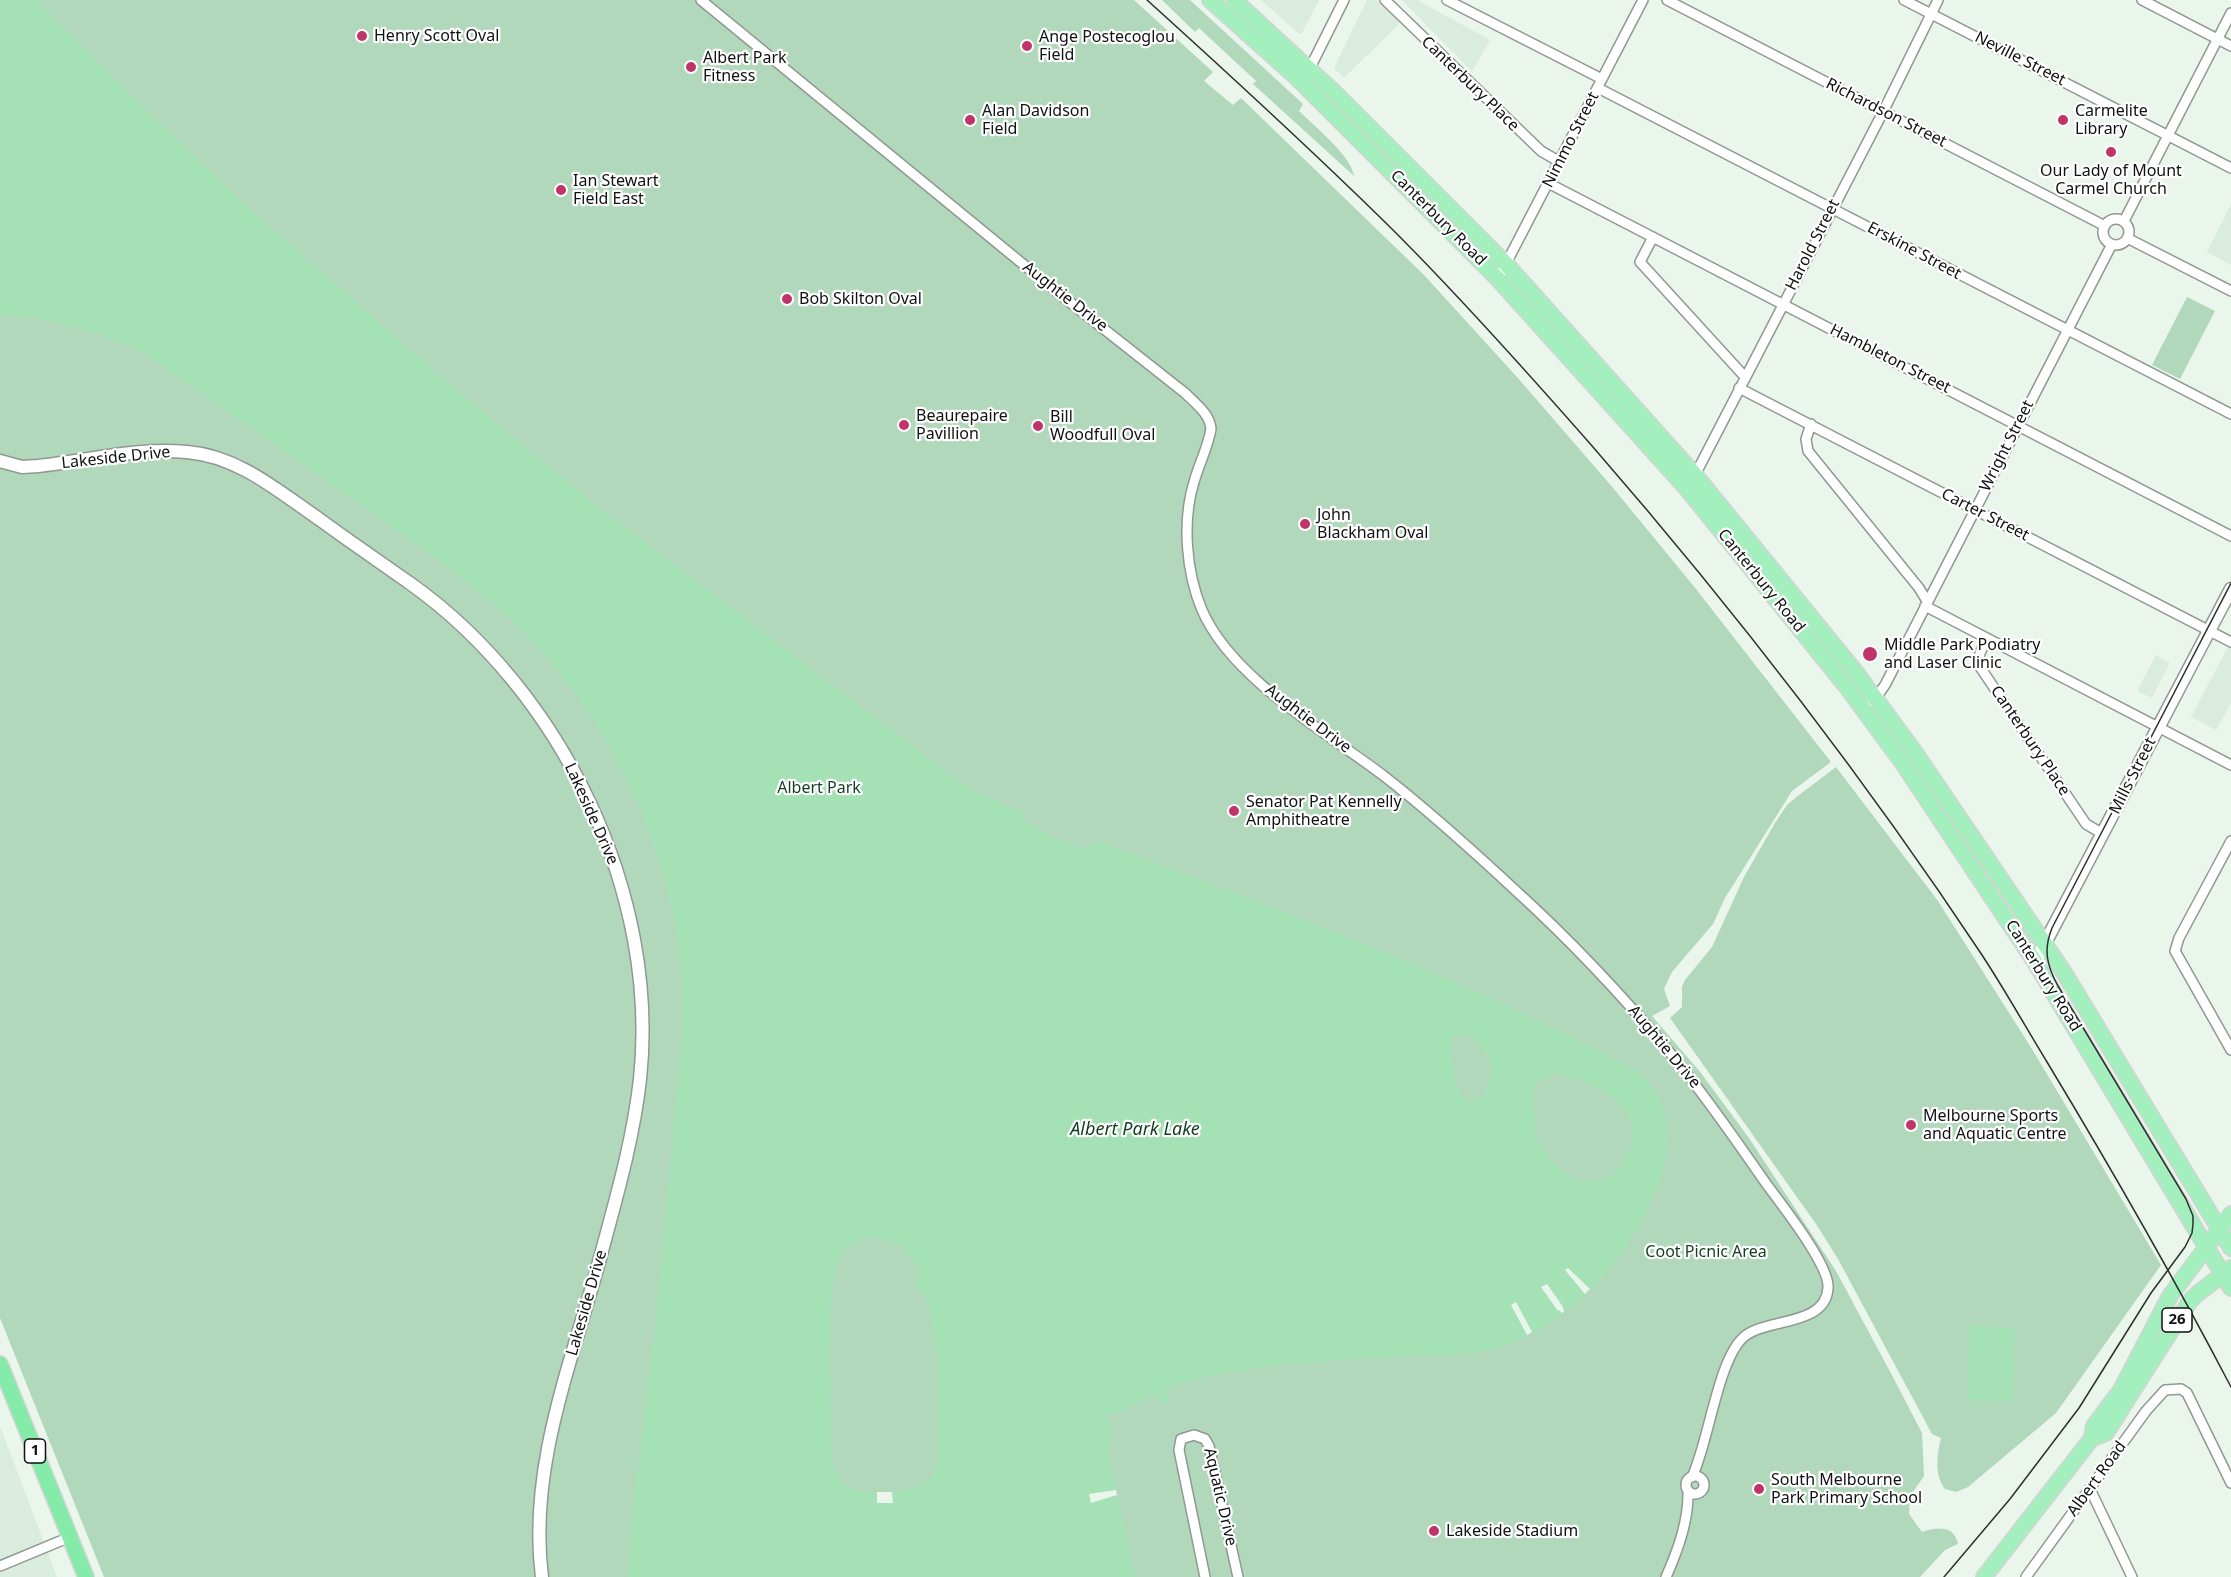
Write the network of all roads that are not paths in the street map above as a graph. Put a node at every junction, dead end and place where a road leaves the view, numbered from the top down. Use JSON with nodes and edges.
{"nodes":[{"id":1,"x":701,"y":0,"type":"edge"},
{"id":2,"x":1210,"y":0,"type":"edge"},
{"id":3,"x":1234,"y":0,"type":"edge"},
{"id":4,"x":1344,"y":0,"type":"edge"},
{"id":5,"x":1385,"y":0,"type":"edge"},
{"id":6,"x":1448,"y":0,"type":"edge"},
{"id":7,"x":1643,"y":0,"type":"edge"},
{"id":8,"x":1667,"y":0,"type":"edge"},
{"id":9,"x":1904,"y":0,"type":"edge"},
{"id":10,"x":1938,"y":0,"type":"edge"},
{"id":11,"x":2142,"y":0,"type":"edge"},
{"id":12,"x":2231,"y":13,"type":"edge"},
{"id":13,"x":1930,"y":14,"type":"junction"},
{"id":14,"x":2217,"y":39,"type":"junction"},
{"id":15,"x":2231,"y":46,"type":"edge"},
{"id":16,"x":1310,"y":68,"type":"junction"},
{"id":17,"x":1600,"y":84,"type":"junction"},
{"id":18,"x":1883,"y":112,"type":"junction"},
{"id":19,"x":2168,"y":136,"type":"junction"},
{"id":20,"x":1560,"y":162,"type":"junction"},
{"id":21,"x":2231,"y":168,"type":"edge"},
{"id":22,"x":1548,"y":183,"type":"junction"},
{"id":23,"x":1832,"y":207,"type":"junction"},
{"id":24,"x":2124,"y":221,"type":"junction"},
{"id":25,"x":2105,"y":226,"type":"junction"},
{"id":26,"x":1653,"y":237,"type":"junction"},
{"id":27,"x":2127,"y":238,"type":"junction"},
{"id":28,"x":2112,"y":244,"type":"junction"},
{"id":29,"x":1506,"y":264,"type":"junction"},
{"id":30,"x":1498,"y":279,"type":"junction"},
{"id":31,"x":2231,"y":291,"type":"edge"},
{"id":32,"x":1783,"y":304,"type":"junction"},
{"id":33,"x":2067,"y":330,"type":"junction"},
{"id":34,"x":1745,"y":377,"type":"junction"},
{"id":35,"x":1740,"y":388,"type":"junction"},
{"id":36,"x":2231,"y":414,"type":"edge"},
{"id":37,"x":1811,"y":424,"type":"junction"},
{"id":38,"x":2018,"y":425,"type":"junction"},
{"id":39,"x":0,"y":461,"type":"edge"},
{"id":40,"x":1695,"y":475,"type":"junction"},
{"id":41,"x":1688,"y":490,"type":"junction"},
{"id":42,"x":1975,"y":510,"type":"junction"},
{"id":43,"x":2231,"y":536,"type":"edge"},
{"id":44,"x":2231,"y":589,"type":"edge"},
{"id":45,"x":1926,"y":604,"type":"junction"},
{"id":46,"x":2208,"y":630,"type":"junction"},
{"id":47,"x":1987,"y":638,"type":"junction"},
{"id":48,"x":2231,"y":642,"type":"edge"},
{"id":49,"x":1877,"y":699,"type":"junction"},
{"id":50,"x":1864,"y":709,"type":"junction"},
{"id":51,"x":2158,"y":727,"type":"junction"},
{"id":52,"x":2231,"y":765,"type":"edge"},
{"id":53,"x":2103,"y":834,"type":"junction"},
{"id":54,"x":2231,"y":841,"type":"edge"},
{"id":55,"x":2045,"y":946,"type":"junction"},
{"id":56,"x":2035,"y":962,"type":"junction"},
{"id":57,"x":2231,"y":1028,"type":"edge"},
{"id":58,"x":2224,"y":1038,"type":"junction"},
{"id":59,"x":2231,"y":1050,"type":"edge"},
{"id":60,"x":2231,"y":1214,"type":"edge"},
{"id":61,"x":2221,"y":1228,"type":"junction"},
{"id":62,"x":2205,"y":1247,"type":"junction"},
{"id":63,"x":2231,"y":1248,"type":"edge"},
{"id":64,"x":2226,"y":1271,"type":"edge"},
{"id":65,"x":2231,"y":1288,"type":"edge"},
{"id":66,"x":0,"y":1364,"type":"edge"},
{"id":67,"x":2092,"y":1438,"type":"junction"},
{"id":68,"x":1701,"y":1454,"type":"junction"},
{"id":69,"x":1692,"y":1477,"type":"junction"},
{"id":70,"x":1703,"y":1482,"type":"junction"},
{"id":71,"x":2231,"y":1483,"type":"edge"},
{"id":72,"x":2090,"y":1489,"type":"junction"},
{"id":73,"x":1688,"y":1490,"type":"junction"},
{"id":74,"x":1700,"y":1492,"type":"junction"},
{"id":75,"x":1688,"y":1511,"type":"junction"},
{"id":76,"x":70,"y":1537,"type":"junction"},
{"id":77,"x":0,"y":1566,"type":"edge"},
{"id":78,"x":1985,"y":1576,"type":"edge"},
{"id":79,"x":86,"y":1577,"type":"edge"},
{"id":80,"x":542,"y":1577,"type":"edge"},
{"id":81,"x":1205,"y":1577,"type":"edge"},
{"id":82,"x":1238,"y":1577,"type":"edge"},
{"id":83,"x":1666,"y":1577,"type":"edge"},
{"id":84,"x":2026,"y":1577,"type":"edge"},
{"id":85,"x":2132,"y":1577,"type":"edge"}],
"edges":[{"from":1,"to":68,"type":"street","name":"Aughtie Drive"},
{"from":2,"to":30,"type":"main road","name":"Canterbury Road"},
{"from":3,"to":16,"type":"main road","name":"Canterbury Road"},
{"from":4,"to":16,"type":"street"},
{"from":5,"to":20,"type":"street","name":"Canterbury Place"},
{"from":6,"to":17,"type":"street","name":"Erskine Street"},
{"from":7,"to":17,"type":"street","name":"Nimmo Street"},
{"from":8,"to":18,"type":"street","name":"Richardson Street"},
{"from":9,"to":13,"type":"street","name":"Neville Street"},
{"from":10,"to":13,"type":"street","name":"Harold Street"},
{"from":11,"to":14,"type":"street"},
{"from":12,"to":14,"type":"street"},
{"from":13,"to":18,"type":"street","name":"Harold Street"},
{"from":13,"to":19,"type":"street","name":"Neville Street"},
{"from":14,"to":15,"type":"street"},
{"from":14,"to":19,"type":"street"},
{"from":16,"to":29,"type":"main road","name":"Canterbury Road"},
{"from":17,"to":20,"type":"street","name":"Nimmo Street"},
{"from":17,"to":23,"type":"street","name":"Erskine Street"},
{"from":18,"to":23,"type":"street","name":"Harold Street"},
{"from":18,"to":25,"type":"street","name":"Richardson Street"},
{"from":19,"to":21,"type":"street","name":"Neville Street"},
{"from":19,"to":24,"type":"street"},
{"from":20,"to":22,"type":"street","name":"Nimmo Street"},
{"from":22,"to":26,"type":"street","name":"Hambleton Street"},
{"from":22,"to":29,"type":"street","name":"Nimmo Street"},
{"from":23,"to":32,"type":"street","name":"Harold Street"},
{"from":23,"to":33,"type":"street","name":"Erskine Street"},
{"from":24,"to":25,"type":"street"},
{"from":24,"to":27,"type":"street"},
{"from":25,"to":28,"type":"street"},
{"from":26,"to":32,"type":"street","name":"Hambleton Street"},
{"from":26,"to":34,"type":"street"},
{"from":27,"to":28,"type":"street"},
{"from":27,"to":31,"type":"street"},
{"from":28,"to":33,"type":"street","name":"Wright Street"},
{"from":29,"to":30,"type":"street","name":"Nimmo Street"},
{"from":29,"to":40,"type":"main road","name":"Canterbury Road"},
{"from":30,"to":41,"type":"main road","name":"Canterbury Road"},
{"from":32,"to":34,"type":"street","name":"Harold Street"},
{"from":32,"to":38,"type":"street","name":"Hambleton Street"},
{"from":33,"to":36,"type":"street","name":"Erskine Street"},
{"from":33,"to":38,"type":"street","name":"Wright Street"},
{"from":34,"to":35,"type":"street","name":"Harold Street"},
{"from":35,"to":37,"type":"street","name":"Carter Street"},
{"from":35,"to":40,"type":"street","name":"Harold Street"},
{"from":37,"to":42,"type":"street","name":"Carter Street"},
{"from":37,"to":45,"type":"street"},
{"from":38,"to":42,"type":"street","name":"Wright Street"},
{"from":38,"to":43,"type":"street","name":"Hambleton Street"},
{"from":39,"to":80,"type":"street","name":"Lakeside Drive"},
{"from":40,"to":41,"type":"street","name":"Harold Street"},
{"from":40,"to":49,"type":"main road","name":"Canterbury Road"},
{"from":41,"to":50,"type":"main road","name":"Canterbury Road"},
{"from":42,"to":45,"type":"street","name":"Wright Street"},
{"from":42,"to":46,"type":"street","name":"Carter Street"},
{"from":44,"to":46,"type":"street","name":"Mills Street"},
{"from":45,"to":47,"type":"street"},
{"from":45,"to":49,"type":"street","name":"Wright Street"},
{"from":46,"to":48,"type":"street","name":"Carter Street"},
{"from":46,"to":51,"type":"street","name":"Mills Street"},
{"from":47,"to":51,"type":"street"},
{"from":47,"to":53,"type":"street","name":"Canterbury Place"},
{"from":49,"to":50,"type":"street","name":"Wright Street"},
{"from":49,"to":55,"type":"main road","name":"Canterbury Road"},
{"from":50,"to":56,"type":"main road","name":"Canterbury Road"},
{"from":51,"to":52,"type":"street"},
{"from":51,"to":53,"type":"street","name":"Mills Street"},
{"from":53,"to":55,"type":"street","name":"Mills Street"},
{"from":54,"to":58,"type":"street"},
{"from":55,"to":56,"type":"street","name":"Mills Street"},
{"from":55,"to":61,"type":"main road","name":"Canterbury Road"},
{"from":56,"to":62,"type":"main road","name":"Canterbury Road"},
{"from":57,"to":58,"type":"street"},
{"from":58,"to":59,"type":"street"},
{"from":60,"to":61,"type":"main road","number":"26"},
{"from":61,"to":62,"type":"main road","name":"Albert Road","number":"26"},
{"from":61,"to":63,"type":"main road","name":"Canterbury Road"},
{"from":62,"to":64,"type":"main road","name":"Canterbury Road"},
{"from":62,"to":67,"type":"main road","name":"Albert Road","number":"26"},
{"from":64,"to":65,"type":"main road","name":"Canterbury Road"},
{"from":64,"to":67,"type":"main road","name":"Albert Road","number":"26"},
{"from":66,"to":76,"type":"highway","number":"1"},
{"from":67,"to":78,"type":"main road","name":"Albert Road","number":"26"},
{"from":68,"to":69,"type":"street","name":"Aughtie Drive"},
{"from":68,"to":70,"type":"street","name":"Aughtie Drive"},
{"from":69,"to":70,"type":"street"},
{"from":69,"to":73,"type":"street"},
{"from":70,"to":74,"type":"street"},
{"from":71,"to":72,"type":"street","name":"Albert Road"},
{"from":72,"to":84,"type":"street","name":"Albert Road"},
{"from":72,"to":85,"type":"street"},
{"from":73,"to":74,"type":"street"},
{"from":73,"to":75,"type":"street"},
{"from":74,"to":75,"type":"street"},
{"from":75,"to":83,"type":"street"},
{"from":76,"to":77,"type":"street"},
{"from":76,"to":79,"type":"highway","number":"1"},
{"from":81,"to":82,"type":"street","name":"Aquatic Drive"}]}
